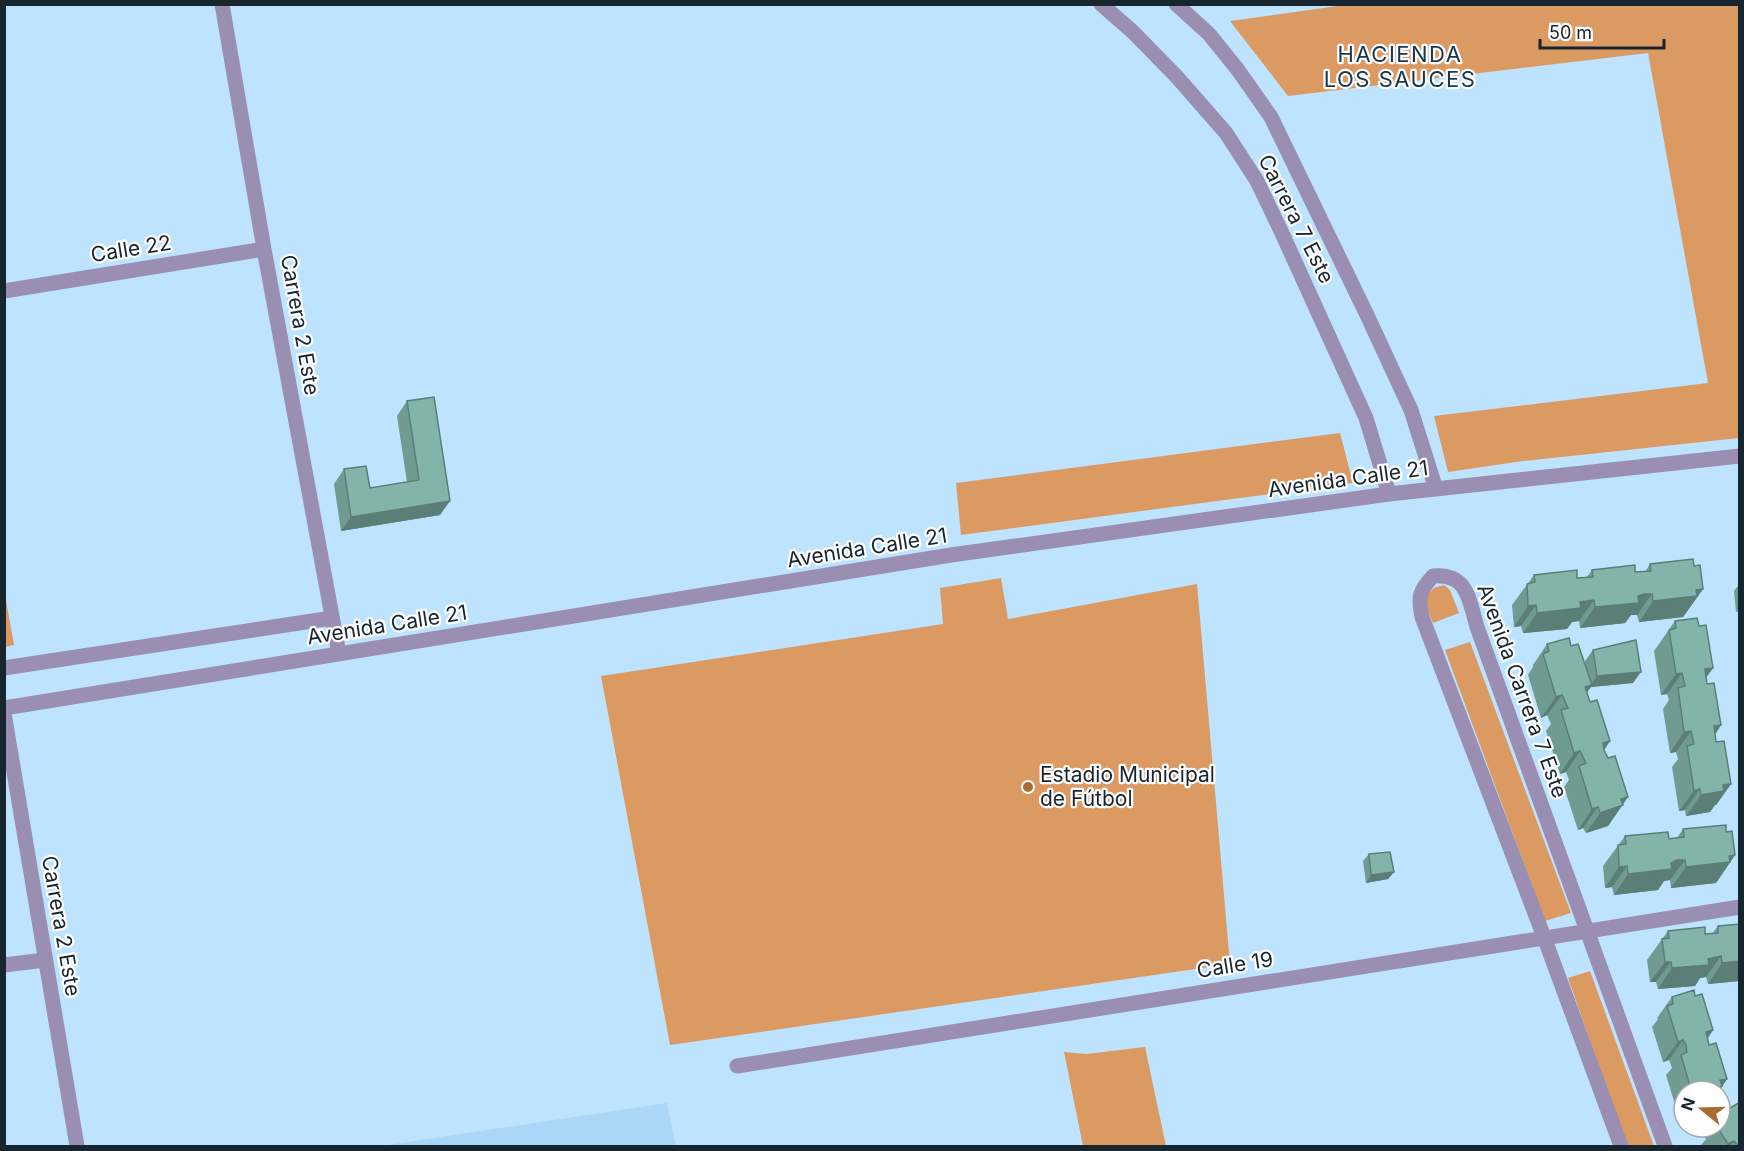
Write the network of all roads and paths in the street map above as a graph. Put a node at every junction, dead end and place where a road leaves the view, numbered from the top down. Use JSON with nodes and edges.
{"nodes":[{"id":1,"x":222,"y":4,"type":"edge"},
{"id":2,"x":1101,"y":4,"type":"edge"},
{"id":3,"x":1176,"y":4,"type":"edge"},
{"id":4,"x":264,"y":249,"type":"junction"},
{"id":5,"x":4,"y":291,"type":"edge"},
{"id":6,"x":1740,"y":456,"type":"edge"},
{"id":7,"x":1436,"y":489,"type":"junction"},
{"id":8,"x":1389,"y":494,"type":"junction"},
{"id":9,"x":332,"y":618,"type":"junction"},
{"id":10,"x":339,"y":654,"type":"junction"},
{"id":11,"x":4,"y":668,"type":"edge"},
{"id":12,"x":4,"y":708,"type":"edge"},
{"id":13,"x":4,"y":713,"type":"edge"},
{"id":14,"x":1740,"y":907,"type":"edge"},
{"id":15,"x":1587,"y":931,"type":"junction"},
{"id":16,"x":1544,"y":937,"type":"junction"},
{"id":17,"x":45,"y":960,"type":"junction"},
{"id":18,"x":4,"y":965,"type":"edge"},
{"id":19,"x":736,"y":1066,"type":"dead end"},
{"id":20,"x":77,"y":1146,"type":"edge"},
{"id":21,"x":1621,"y":1146,"type":"edge"},
{"id":22,"x":1665,"y":1146,"type":"edge"}],
"edges":[{"from":1,"to":4,"type":"street","name":"Carrera 2 Este"},
{"from":2,"to":8,"type":"street","name":"Carrera 7 Este"},
{"from":3,"to":7,"type":"street","name":"Carrera 7 Este"},
{"from":4,"to":5,"type":"street","name":"Calle 22"},
{"from":4,"to":9,"type":"street","name":"Carrera 2 Este"},
{"from":6,"to":7,"type":"street","name":"Avenida Calle 21"},
{"from":7,"to":8,"type":"street","name":"Avenida Calle 21"},
{"from":8,"to":10,"type":"street","name":"Avenida Calle 21"},
{"from":9,"to":10,"type":"street","name":"Carrera 2 Este"},
{"from":9,"to":11,"type":"street","name":"Avenida Calle 21"},
{"from":10,"to":12,"type":"street","name":"Avenida Calle 21"},
{"from":13,"to":17,"type":"street","name":"Carrera 2 Este"},
{"from":14,"to":15,"type":"street","name":"Calle 19"},
{"from":15,"to":16,"type":"street","name":"Calle 19"},
{"from":15,"to":16,"type":"street","name":"Avenida Carrera 7 Este"},
{"from":15,"to":22,"type":"street","name":"Avenida Carrera 7 Este"},
{"from":16,"to":19,"type":"street","name":"Calle 19"},
{"from":16,"to":21,"type":"street","name":"Avenida Carrera 7 Este"},
{"from":17,"to":18,"type":"street"},
{"from":17,"to":20,"type":"street","name":"Carrera 2 Este"}]}
